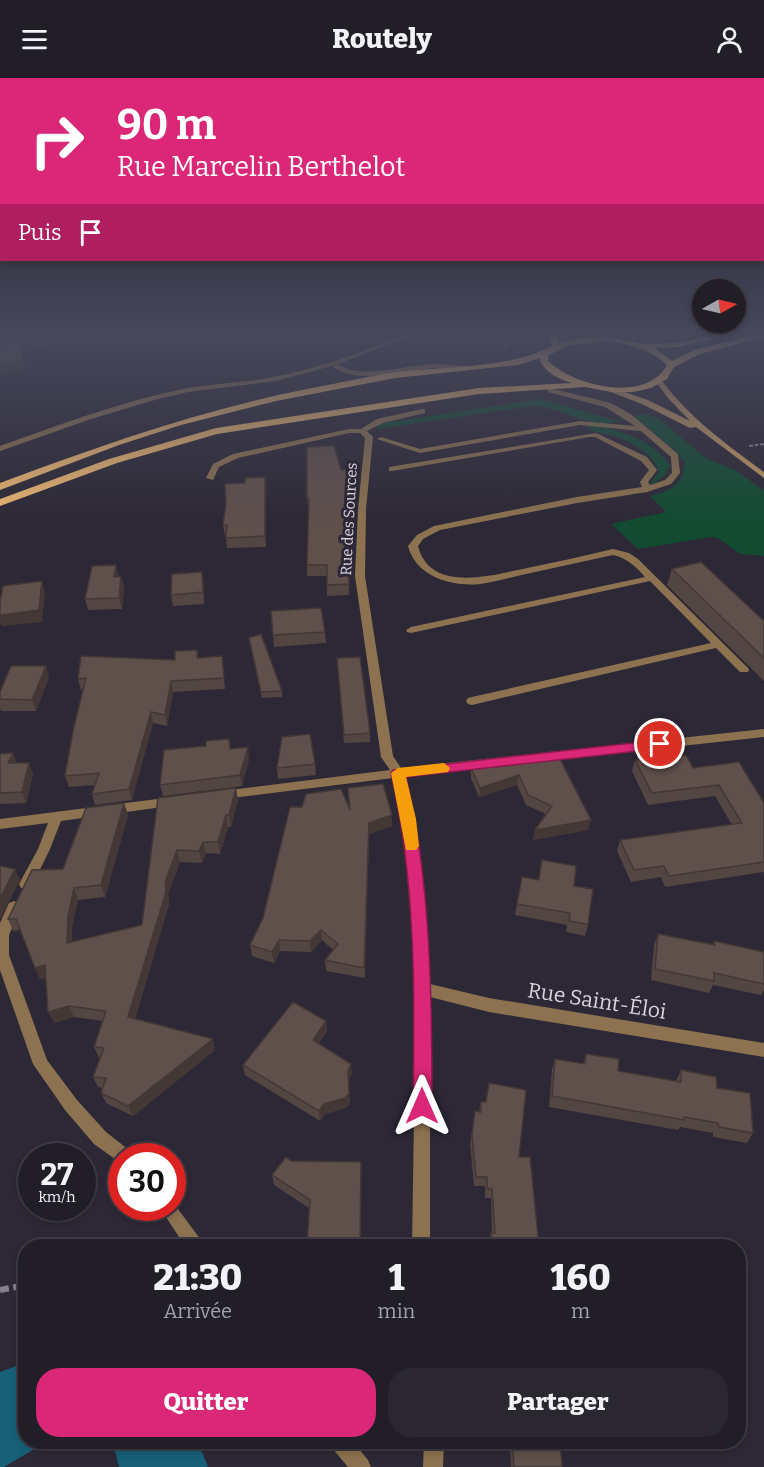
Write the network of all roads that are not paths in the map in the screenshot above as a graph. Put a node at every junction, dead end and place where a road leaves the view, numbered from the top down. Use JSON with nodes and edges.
{"nodes":[{"id":1,"x":165,"y":396,"type":"edge"},
{"id":2,"x":286,"y":396,"type":"edge"},
{"id":3,"x":446,"y":396,"type":"edge"},
{"id":4,"x":573,"y":396,"type":"edge"},
{"id":5,"x":627,"y":396,"type":"edge"},
{"id":6,"x":669,"y":396,"type":"edge"},
{"id":7,"x":422,"y":411,"type":"dead end"},
{"id":8,"x":643,"y":429,"type":"junction"},
{"id":9,"x":362,"y":431,"type":"junction"},
{"id":10,"x":381,"y":439,"type":"dead end"},
{"id":11,"x":717,"y":441,"type":"junction"},
{"id":12,"x":0,"y":449,"type":"edge"},
{"id":13,"x":392,"y":469,"type":"dead end"},
{"id":14,"x":764,"y":476,"type":"edge"},
{"id":15,"x":210,"y":478,"type":"dead end"},
{"id":16,"x":0,"y":487,"type":"edge"},
{"id":17,"x":647,"y":489,"type":"junction"},
{"id":18,"x":0,"y":503,"type":"edge"},
{"id":19,"x":652,"y":578,"type":"junction"},
{"id":20,"x":411,"y":630,"type":"dead end"},
{"id":21,"x":718,"y":644,"type":"junction"},
{"id":22,"x":744,"y":670,"type":"dead end"},
{"id":23,"x":472,"y":701,"type":"dead end"},
{"id":24,"x":764,"y":733,"type":"edge"},
{"id":25,"x":398,"y":773,"type":"junction"},
{"id":26,"x":210,"y":797,"type":"edge"},
{"id":27,"x":186,"y":800,"type":"edge"},
{"id":28,"x":56,"y":817,"type":"junction"},
{"id":29,"x":0,"y":824,"type":"edge"},
{"id":30,"x":423,"y":988,"type":"junction"},
{"id":31,"x":764,"y":1050,"type":"edge"},
{"id":32,"x":108,"y":1144,"type":"edge"},
{"id":33,"x":178,"y":1221,"type":"edge"},
{"id":34,"x":190,"y":1239,"type":"edge"},
{"id":35,"x":421,"y":1239,"type":"edge"},
{"id":36,"x":346,"y":1449,"type":"edge"},
{"id":37,"x":434,"y":1449,"type":"edge"},
{"id":38,"x":361,"y":1467,"type":"edge"},
{"id":39,"x":433,"y":1467,"type":"edge"}],
"edges":[{"from":1,"to":12,"type":"street"},
{"from":2,"to":16,"type":"main road"},
{"from":3,"to":18,"type":"main road"},
{"from":4,"to":8,"type":"street"},
{"from":5,"to":11,"type":"main road"},
{"from":6,"to":11,"type":"main road"},
{"from":7,"to":9,"type":"street"},
{"from":8,"to":10,"type":"street"},
{"from":8,"to":17,"type":"street"},
{"from":9,"to":15,"type":"street"},
{"from":9,"to":25,"type":"street","name":"Rue des Sources"},
{"from":11,"to":14,"type":"main road"},
{"from":13,"to":17,"type":"street"},
{"from":17,"to":19,"type":"street"},
{"from":19,"to":20,"type":"street"},
{"from":19,"to":21,"type":"street"},
{"from":21,"to":22,"type":"street"},
{"from":21,"to":23,"type":"street"},
{"from":24,"to":25,"type":"street"},
{"from":25,"to":26,"type":"street"},
{"from":25,"to":30,"type":"street"},
{"from":27,"to":28,"type":"street"},
{"from":28,"to":29,"type":"street"},
{"from":28,"to":32,"type":"street"},
{"from":30,"to":31,"type":"street","name":"Rue Saint-Éloi"},
{"from":30,"to":35,"type":"street"},
{"from":33,"to":34,"type":"street"},
{"from":36,"to":38,"type":"street"},
{"from":37,"to":39,"type":"street"}]}
